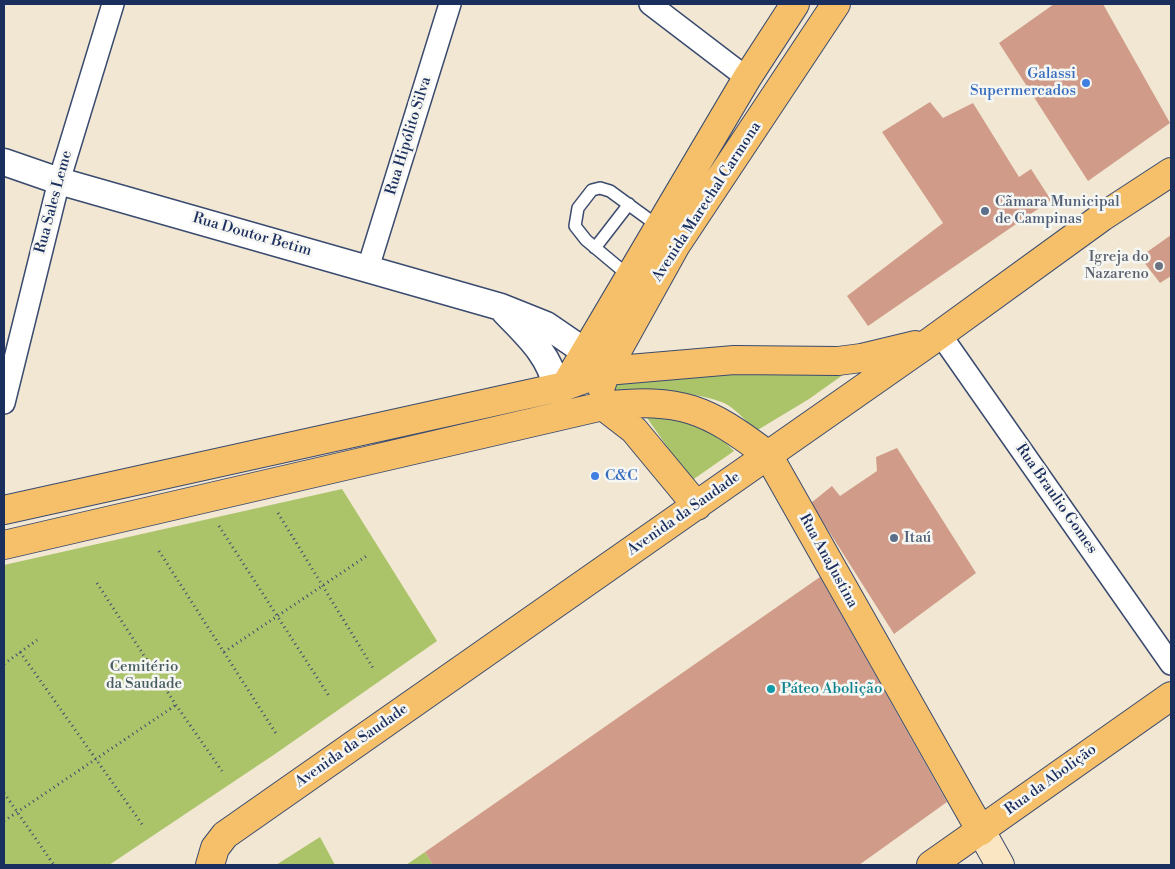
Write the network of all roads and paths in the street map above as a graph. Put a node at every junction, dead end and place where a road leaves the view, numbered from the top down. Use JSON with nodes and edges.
{"nodes":[{"id":1,"x":112,"y":4,"type":"edge"},
{"id":2,"x":450,"y":4,"type":"edge"},
{"id":3,"x":650,"y":4,"type":"edge"},
{"id":4,"x":795,"y":4,"type":"edge"},
{"id":5,"x":836,"y":4,"type":"edge"},
{"id":6,"x":747,"y":78,"type":"junction"},
{"id":7,"x":4,"y":162,"type":"edge"},
{"id":8,"x":1171,"y":172,"type":"edge"},
{"id":9,"x":59,"y":181,"type":"junction"},
{"id":10,"x":629,"y":204,"type":"junction"},
{"id":11,"x":658,"y":226,"type":"junction"},
{"id":12,"x":595,"y":248,"type":"junction"},
{"id":13,"x":368,"y":268,"type":"junction"},
{"id":14,"x":629,"y":276,"type":"junction"},
{"id":15,"x":501,"y":307,"type":"junction"},
{"id":16,"x":935,"y":337,"type":"junction"},
{"id":17,"x":584,"y":351,"type":"junction"},
{"id":18,"x":606,"y":371,"type":"junction"},
{"id":19,"x":560,"y":386,"type":"junction"},
{"id":20,"x":4,"y":403,"type":"edge"},
{"id":21,"x":598,"y":407,"type":"junction"},
{"id":22,"x":768,"y":455,"type":"junction"},
{"id":23,"x":696,"y":506,"type":"junction"},
{"id":24,"x":4,"y":510,"type":"edge"},
{"id":25,"x":278,"y":513,"type":"dead end"},
{"id":26,"x":219,"y":526,"type":"dead end"},
{"id":27,"x":4,"y":544,"type":"edge"},
{"id":28,"x":159,"y":551,"type":"dead end"},
{"id":29,"x":368,"y":555,"type":"dead end"},
{"id":30,"x":97,"y":583,"type":"dead end"},
{"id":31,"x":37,"y":640,"type":"dead end"},
{"id":32,"x":20,"y":652,"type":"junction"},
{"id":33,"x":224,"y":652,"type":"junction"},
{"id":34,"x":4,"y":664,"type":"edge"},
{"id":35,"x":1171,"y":664,"type":"edge"},
{"id":36,"x":372,"y":668,"type":"dead end"},
{"id":37,"x":329,"y":696,"type":"dead end"},
{"id":38,"x":1171,"y":696,"type":"edge"},
{"id":39,"x":176,"y":706,"type":"junction"},
{"id":40,"x":277,"y":735,"type":"dead end"},
{"id":41,"x":95,"y":760,"type":"junction"},
{"id":42,"x":222,"y":771,"type":"dead end"},
{"id":43,"x":4,"y":793,"type":"edge"},
{"id":44,"x":17,"y":812,"type":"junction"},
{"id":45,"x":4,"y":821,"type":"edge"},
{"id":46,"x":144,"y":827,"type":"dead end"},
{"id":47,"x":981,"y":831,"type":"junction"},
{"id":48,"x":54,"y":865,"type":"edge"},
{"id":49,"x":210,"y":865,"type":"edge"},
{"id":50,"x":931,"y":865,"type":"edge"},
{"id":51,"x":1000,"y":865,"type":"edge"}],
"edges":[{"from":1,"to":9,"type":"street","name":"Rua Sales Leme"},
{"from":2,"to":13,"type":"street","name":"Rua Hipólito Silva"},
{"from":3,"to":6,"type":"street"},
{"from":4,"to":6,"type":"main road","name":"Avenida Marechal Carmona"},
{"from":5,"to":18,"type":"main road","name":"Avenida Marechal Carmona"},
{"from":6,"to":11,"type":"main road","name":"Avenida Marechal Carmona"},
{"from":7,"to":9,"type":"street","name":"Rua Doutor Betim"},
{"from":8,"to":16,"type":"main road","name":"Avenida da Saudade"},
{"from":9,"to":13,"type":"street","name":"Rua Doutor Betim"},
{"from":9,"to":20,"type":"street","name":"Rua Sales Leme"},
{"from":10,"to":11,"type":"lane"},
{"from":10,"to":12,"type":"lane"},
{"from":10,"to":12,"type":"lane"},
{"from":11,"to":14,"type":"main road","name":"Avenida Marechal Carmona"},
{"from":12,"to":14,"type":"lane"},
{"from":13,"to":15,"type":"street","name":"Rua Doutor Betim"},
{"from":14,"to":17,"type":"main road","name":"Avenida Marechal Carmona"},
{"from":15,"to":17,"type":"street","name":"Rua Doutor Betim"},
{"from":15,"to":19,"type":"street"},
{"from":16,"to":18,"type":"main road"},
{"from":16,"to":22,"type":"main road","name":"Avenida da Saudade"},
{"from":16,"to":35,"type":"street","name":"Rua Braulio Gomes"},
{"from":17,"to":18,"type":"street","name":"Rua Doutor Betim"},
{"from":17,"to":19,"type":"main road","name":"Avenida Marechal Carmona"},
{"from":18,"to":19,"type":"main road"},
{"from":18,"to":21,"type":"main road","name":"Avenida Marechal Carmona"},
{"from":19,"to":24,"type":"main road"},
{"from":21,"to":22,"type":"main road","name":"Rua AnaJustina"},
{"from":21,"to":23,"type":"main road"},
{"from":21,"to":27,"type":"main road","name":"Rua AnaJustina"},
{"from":22,"to":23,"type":"main road","name":"Avenida da Saudade"},
{"from":22,"to":47,"type":"main road","name":"Rua AnaJustina"},
{"from":23,"to":49,"type":"main road","name":"Avenida da Saudade"},
{"from":25,"to":36,"type":"path"},
{"from":26,"to":37,"type":"path"},
{"from":28,"to":33,"type":"path"},
{"from":29,"to":33,"type":"path"},
{"from":30,"to":39,"type":"path"},
{"from":31,"to":32,"type":"path"},
{"from":32,"to":34,"type":"path"},
{"from":32,"to":41,"type":"path"},
{"from":33,"to":40,"type":"path"},
{"from":38,"to":47,"type":"main road","name":"Rua da Abolição"},
{"from":39,"to":41,"type":"path"},
{"from":39,"to":42,"type":"path"},
{"from":41,"to":44,"type":"path"},
{"from":41,"to":46,"type":"path"},
{"from":43,"to":44,"type":"path"},
{"from":44,"to":45,"type":"path"},
{"from":44,"to":48,"type":"path"},
{"from":47,"to":50,"type":"main road","name":"Rua da Abolição"},
{"from":47,"to":51,"type":"main road"}]}
